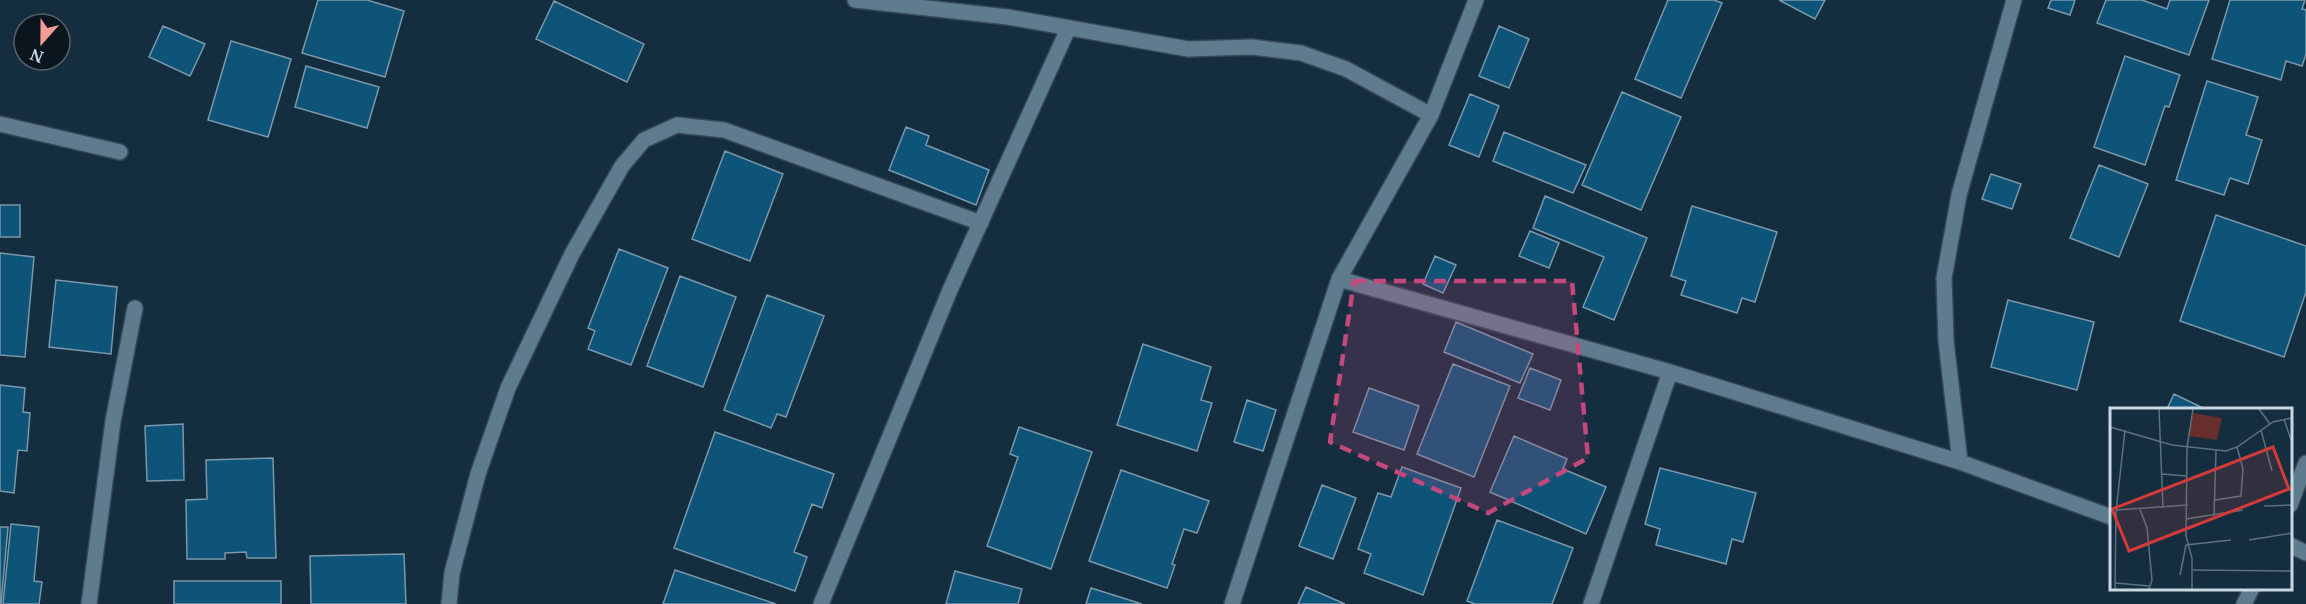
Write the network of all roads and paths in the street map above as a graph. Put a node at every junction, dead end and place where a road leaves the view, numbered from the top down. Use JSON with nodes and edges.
{"nodes":[{"id":1,"x":855,"y":0,"type":"edge"},
{"id":2,"x":1476,"y":0,"type":"edge"},
{"id":3,"x":2014,"y":0,"type":"edge"},
{"id":4,"x":1068,"y":29,"type":"junction"},
{"id":5,"x":1431,"y":115,"type":"junction"},
{"id":6,"x":0,"y":124,"type":"edge"},
{"id":7,"x":120,"y":152,"type":"dead end"},
{"id":8,"x":981,"y":224,"type":"junction"},
{"id":9,"x":1339,"y":279,"type":"junction"},
{"id":10,"x":135,"y":308,"type":"dead end"},
{"id":11,"x":1670,"y":372,"type":"junction"},
{"id":12,"x":1960,"y":462,"type":"junction"},
{"id":13,"x":2306,"y":463,"type":"edge"},
{"id":14,"x":2291,"y":500,"type":"edge"},
{"id":15,"x":2110,"y":517,"type":"edge"},
{"id":16,"x":2291,"y":546,"type":"edge"},
{"id":17,"x":2306,"y":553,"type":"edge"},
{"id":18,"x":2252,"y":589,"type":"edge"},
{"id":19,"x":89,"y":604,"type":"edge"},
{"id":20,"x":449,"y":604,"type":"edge"},
{"id":21,"x":821,"y":604,"type":"edge"},
{"id":22,"x":1232,"y":604,"type":"edge"},
{"id":23,"x":1591,"y":604,"type":"edge"},
{"id":24,"x":2244,"y":604,"type":"edge"}],
"edges":[{"from":1,"to":4,"type":"street"},
{"from":2,"to":5,"type":"street"},
{"from":3,"to":12,"type":"street"},
{"from":4,"to":5,"type":"street"},
{"from":4,"to":8,"type":"street"},
{"from":5,"to":9,"type":"street"},
{"from":6,"to":7,"type":"street"},
{"from":8,"to":20,"type":"street"},
{"from":8,"to":21,"type":"street"},
{"from":9,"to":11,"type":"street"},
{"from":9,"to":22,"type":"street"},
{"from":10,"to":19,"type":"street"},
{"from":11,"to":12,"type":"street"},
{"from":11,"to":23,"type":"street"},
{"from":12,"to":15,"type":"street"},
{"from":13,"to":14,"type":"street"},
{"from":16,"to":17,"type":"street"},
{"from":18,"to":24,"type":"street"}]}
